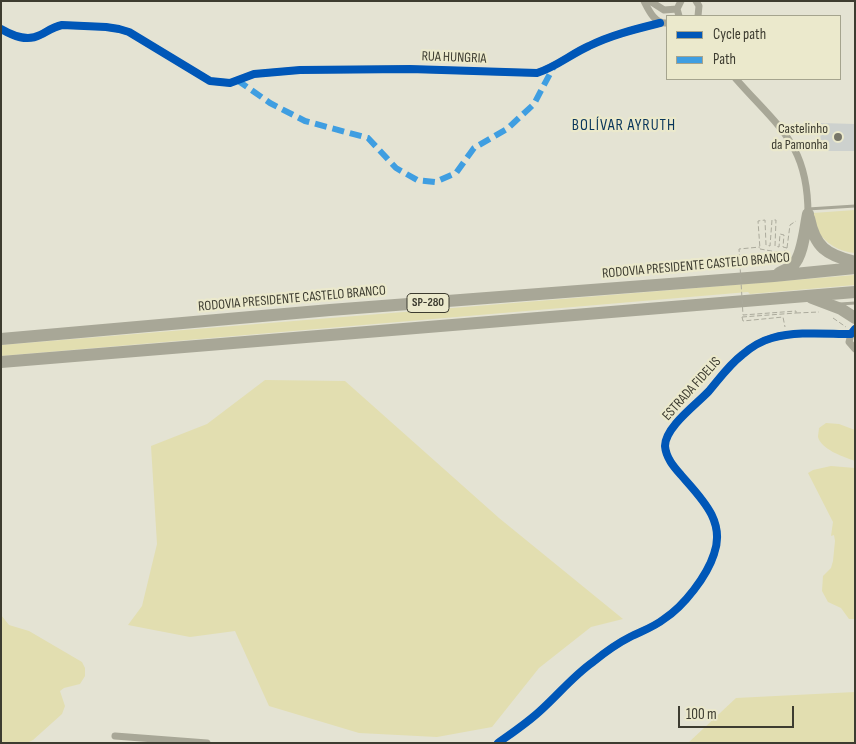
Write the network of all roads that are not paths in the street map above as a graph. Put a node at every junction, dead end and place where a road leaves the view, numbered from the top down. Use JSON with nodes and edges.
{"nodes":[{"id":1,"x":644,"y":1,"type":"edge"},
{"id":2,"x":650,"y":1,"type":"edge"},
{"id":3,"x":681,"y":1,"type":"edge"},
{"id":4,"x":696,"y":1,"type":"edge"},
{"id":5,"x":678,"y":13,"type":"edge"},
{"id":6,"x":698,"y":15,"type":"edge"},
{"id":7,"x":664,"y":23,"type":"edge"},
{"id":8,"x":1,"y":29,"type":"edge"},
{"id":9,"x":737,"y":80,"type":"edge"},
{"id":10,"x":855,"y":206,"type":"edge"},
{"id":11,"x":808,"y":212,"type":"junction"},
{"id":12,"x":855,"y":262,"type":"edge"},
{"id":13,"x":855,"y":268,"type":"edge"},
{"id":14,"x":774,"y":276,"type":"junction"},
{"id":15,"x":855,"y":292,"type":"edge"},
{"id":16,"x":807,"y":297,"type":"junction"},
{"id":17,"x":855,"y":303,"type":"edge"},
{"id":18,"x":827,"y":310,"type":"junction"},
{"id":19,"x":855,"y":318,"type":"edge"},
{"id":20,"x":853,"y":332,"type":"edge"},
{"id":21,"x":1,"y":339,"type":"edge"},
{"id":22,"x":855,"y":349,"type":"edge"},
{"id":23,"x":1,"y":362,"type":"edge"},
{"id":24,"x":115,"y":736,"type":"dead end"},
{"id":25,"x":207,"y":743,"type":"edge"},
{"id":26,"x":498,"y":743,"type":"edge"}],
"edges":[{"from":1,"to":7,"type":"street"},
{"from":2,"to":5,"type":"street"},
{"from":3,"to":5,"type":"street"},
{"from":4,"to":6,"type":"street"},
{"from":7,"to":8,"type":"street","name":"RUA HUNGRIA"},
{"from":9,"to":11,"type":"street"},
{"from":10,"to":11,"type":"lane"},
{"from":11,"to":12,"type":"highway"},
{"from":11,"to":14,"type":"highway"},
{"from":13,"to":14,"type":"highway","name":"RODOVIA PRESIDENTE CASTELO BRANCO","number":"SP-280"},
{"from":14,"to":21,"type":"highway","name":"RODOVIA PRESIDENTE CASTELO BRANCO","number":"SP-280"},
{"from":15,"to":16,"type":"highway","number":"SP-280"},
{"from":16,"to":18,"type":"highway"},
{"from":16,"to":23,"type":"highway","number":"SP-280"},
{"from":17,"to":18,"type":"lane"},
{"from":18,"to":19,"type":"highway"},
{"from":20,"to":22,"type":"street"},
{"from":20,"to":26,"type":"street","name":"ESTRADA FIDELIS"},
{"from":24,"to":25,"type":"street"}]}
